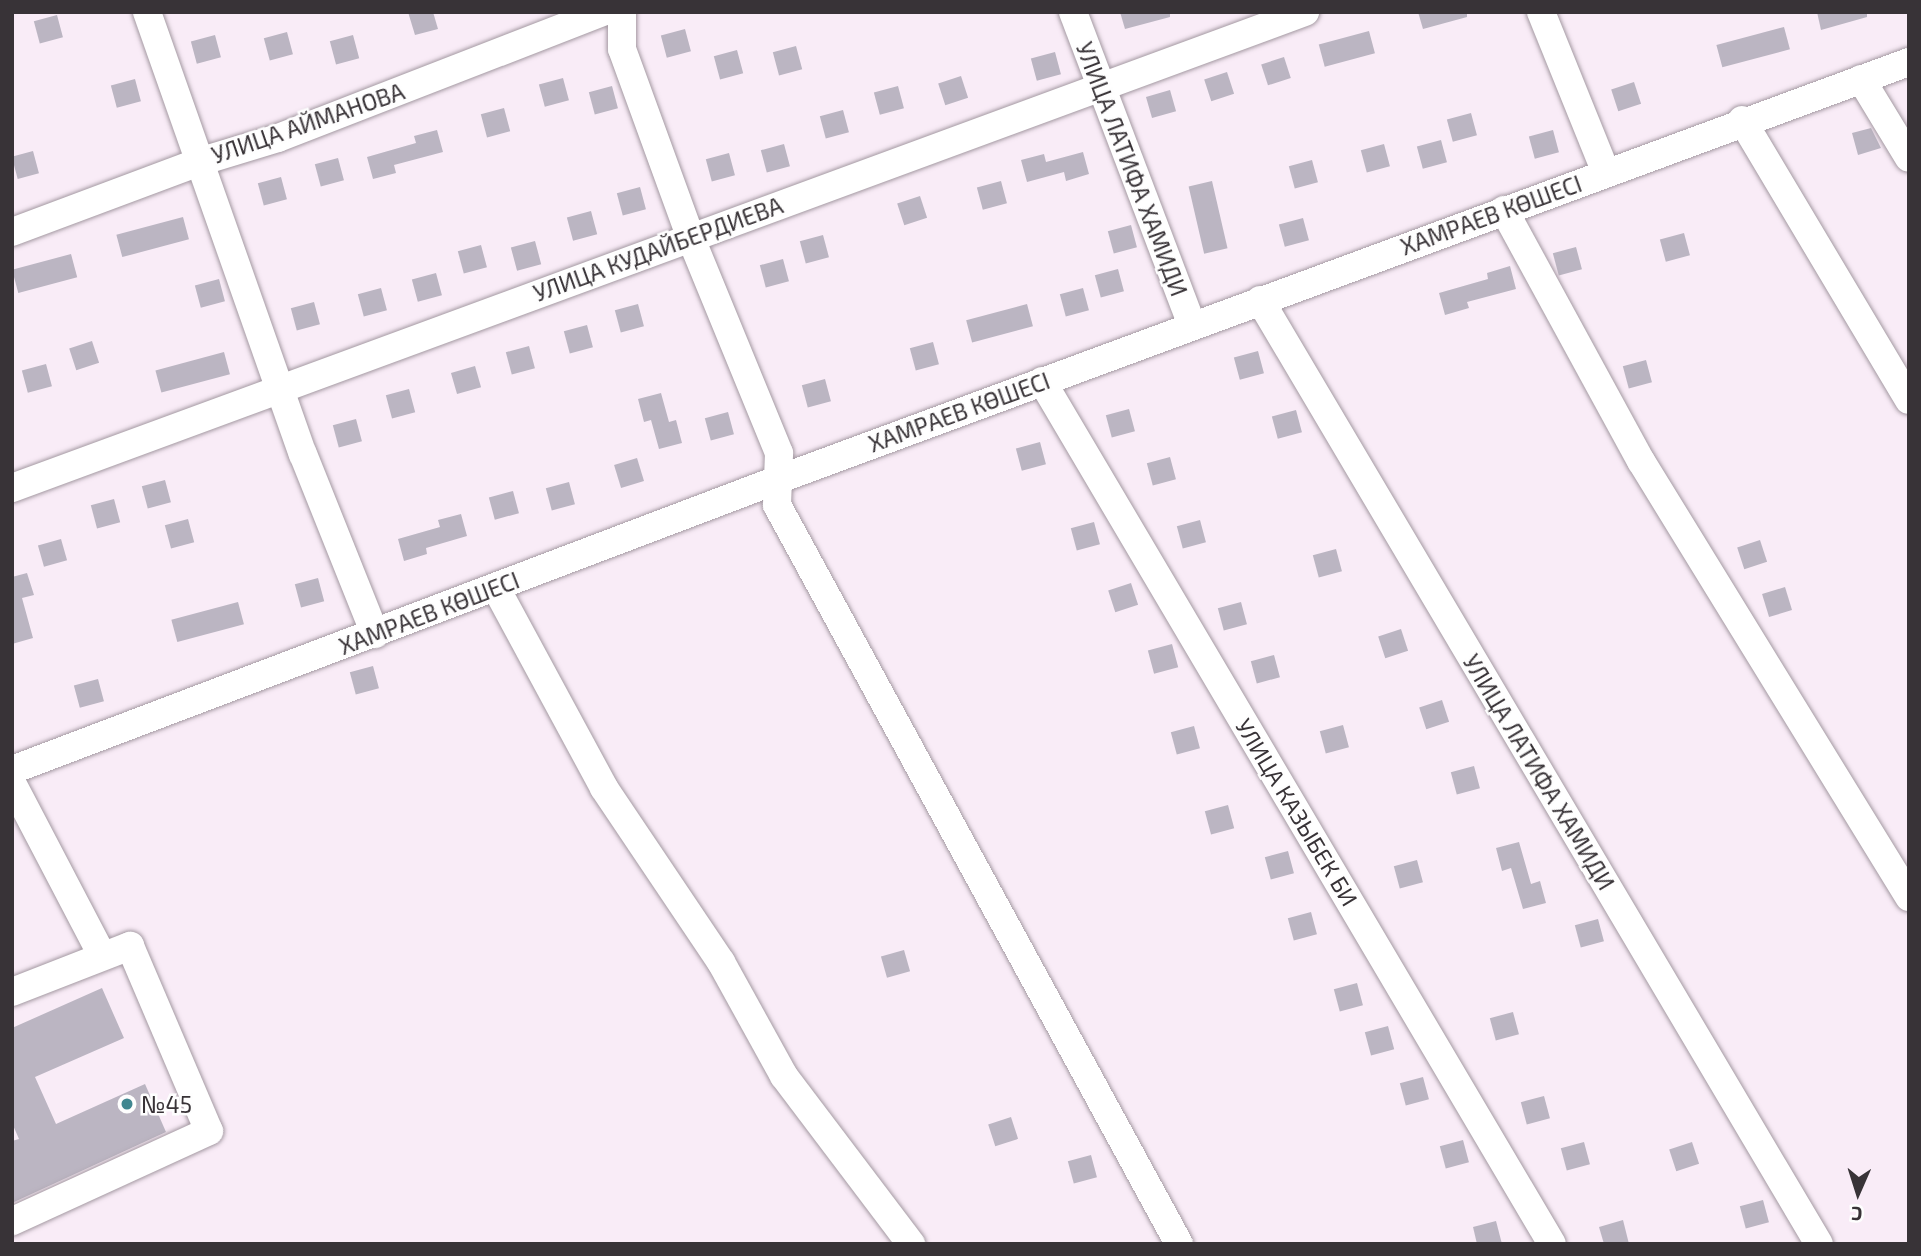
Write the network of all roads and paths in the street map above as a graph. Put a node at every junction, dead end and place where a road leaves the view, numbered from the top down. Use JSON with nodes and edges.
{"nodes":[{"id":1,"x":148,"y":12,"type":"edge"},
{"id":2,"x":603,"y":12,"type":"edge"},
{"id":3,"x":622,"y":12,"type":"edge"},
{"id":4,"x":1073,"y":12,"type":"edge"},
{"id":5,"x":1305,"y":12,"type":"edge"},
{"id":6,"x":1541,"y":12,"type":"edge"},
{"id":7,"x":1909,"y":62,"type":"edge"},
{"id":8,"x":1861,"y":79,"type":"junction"},
{"id":9,"x":1101,"y":89,"type":"junction"},
{"id":10,"x":1742,"y":120,"type":"junction"},
{"id":11,"x":1909,"y":158,"type":"edge"},
{"id":12,"x":202,"y":161,"type":"junction"},
{"id":13,"x":1606,"y":173,"type":"junction"},
{"id":14,"x":1504,"y":210,"type":"junction"},
{"id":15,"x":12,"y":232,"type":"edge"},
{"id":16,"x":690,"y":236,"type":"junction"},
{"id":17,"x":1260,"y":300,"type":"junction"},
{"id":18,"x":1192,"y":325,"type":"junction"},
{"id":19,"x":1042,"y":381,"type":"junction"},
{"id":20,"x":284,"y":389,"type":"junction"},
{"id":21,"x":1909,"y":400,"type":"edge"},
{"id":22,"x":777,"y":480,"type":"junction"},
{"id":23,"x":12,"y":488,"type":"edge"},
{"id":24,"x":495,"y":588,"type":"junction"},
{"id":25,"x":375,"y":634,"type":"junction"},
{"id":26,"x":12,"y":770,"type":"edge"},
{"id":27,"x":12,"y":783,"type":"edge"},
{"id":28,"x":1909,"y":897,"type":"edge"},
{"id":29,"x":102,"y":955,"type":"junction"},
{"id":30,"x":12,"y":992,"type":"edge"},
{"id":31,"x":12,"y":1221,"type":"edge"},
{"id":32,"x":911,"y":1244,"type":"edge"},
{"id":33,"x":1179,"y":1244,"type":"edge"},
{"id":34,"x":1552,"y":1244,"type":"edge"},
{"id":35,"x":1819,"y":1244,"type":"edge"}],
"edges":[{"from":1,"to":12,"type":"street"},
{"from":2,"to":12,"type":"street","name":"УЛИЦА АЙМАНОВА"},
{"from":3,"to":16,"type":"street"},
{"from":4,"to":9,"type":"street","name":"УЛИЦА ЛАТИФА ХАМИДИ"},
{"from":5,"to":9,"type":"street","name":"УЛИЦА КУДАЙБЕРДИЕВА"},
{"from":6,"to":13,"type":"street"},
{"from":7,"to":8,"type":"street","name":"ХАМРАЕВ КӨШЕСІ"},
{"from":8,"to":10,"type":"street","name":"ХАМРАЕВ КӨШЕСІ"},
{"from":8,"to":11,"type":"street"},
{"from":9,"to":16,"type":"street","name":"УЛИЦА КУДАЙБЕРДИЕВА"},
{"from":9,"to":18,"type":"street","name":"УЛИЦА ЛАТИФА ХАМИДИ"},
{"from":10,"to":13,"type":"street","name":"ХАМРАЕВ КӨШЕСІ"},
{"from":10,"to":21,"type":"street"},
{"from":12,"to":15,"type":"street","name":"УЛИЦА АЙМАНОВА"},
{"from":12,"to":20,"type":"street"},
{"from":13,"to":14,"type":"street","name":"ХАМРАЕВ КӨШЕСІ"},
{"from":14,"to":17,"type":"street","name":"ХАМРАЕВ КӨШЕСІ"},
{"from":14,"to":28,"type":"street"},
{"from":16,"to":20,"type":"street","name":"УЛИЦА КУДАЙБЕРДИЕВА"},
{"from":16,"to":22,"type":"street"},
{"from":17,"to":18,"type":"street","name":"ХАМРАЕВ КӨШЕСІ"},
{"from":17,"to":35,"type":"street","name":"УЛИЦА ЛАТИФА ХАМИДИ"},
{"from":18,"to":19,"type":"street","name":"ХАМРАЕВ КӨШЕСІ"},
{"from":19,"to":22,"type":"street","name":"ХАМРАЕВ КӨШЕСІ"},
{"from":19,"to":34,"type":"street","name":"УЛИЦА КАЗЫБЕК БИ"},
{"from":20,"to":23,"type":"street","name":"УЛИЦА КУДАЙБЕРДИЕВА"},
{"from":20,"to":25,"type":"street"},
{"from":22,"to":24,"type":"street","name":"ХАМРАЕВ КӨШЕСІ"},
{"from":22,"to":33,"type":"street"},
{"from":24,"to":25,"type":"street","name":"ХАМРАЕВ КӨШЕСІ"},
{"from":24,"to":32,"type":"street"},
{"from":25,"to":26,"type":"street","name":"ХАМРАЕВ КӨШЕСІ"},
{"from":27,"to":29,"type":"street"},
{"from":29,"to":30,"type":"street"},
{"from":29,"to":31,"type":"street"}]}
